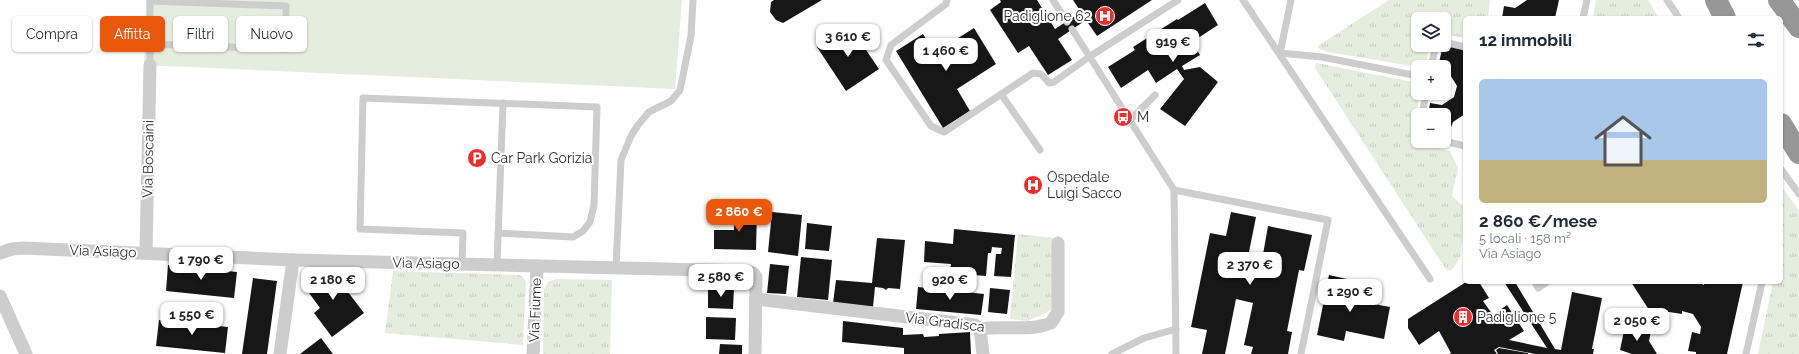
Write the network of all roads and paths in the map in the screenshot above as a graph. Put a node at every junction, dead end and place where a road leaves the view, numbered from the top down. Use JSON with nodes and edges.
{"nodes":[{"id":1,"x":693,"y":0,"type":"edge"},
{"id":2,"x":947,"y":0,"type":"edge"},
{"id":3,"x":1053,"y":0,"type":"edge"},
{"id":4,"x":1178,"y":0,"type":"edge"},
{"id":5,"x":1243,"y":0,"type":"edge"},
{"id":6,"x":1291,"y":0,"type":"edge"},
{"id":7,"x":1587,"y":0,"type":"edge"},
{"id":8,"x":1666,"y":0,"type":"edge"},
{"id":9,"x":1716,"y":0,"type":"edge"},
{"id":10,"x":1779,"y":0,"type":"edge"},
{"id":11,"x":1583,"y":16,"type":"edge"},
{"id":12,"x":1677,"y":16,"type":"edge"},
{"id":13,"x":1725,"y":16,"type":"edge"},
{"id":14,"x":1067,"y":22,"type":"dead end"},
{"id":15,"x":1799,"y":27,"type":"edge"},
{"id":16,"x":1072,"y":30,"type":"dead end"},
{"id":17,"x":149,"y":44,"type":"joint"},
{"id":18,"x":1451,"y":44,"type":"edge"},
{"id":19,"x":1463,"y":47,"type":"edge"},
{"id":20,"x":149,"y":52,"type":"edge"},
{"id":21,"x":1280,"y":54,"type":"junction"},
{"id":22,"x":1089,"y":57,"type":"junction"},
{"id":23,"x":150,"y":65,"type":"joint"},
{"id":24,"x":1411,"y":75,"type":"edge"},
{"id":25,"x":1001,"y":94,"type":"junction"},
{"id":26,"x":1155,"y":95,"type":"dead end"},
{"id":27,"x":503,"y":103,"type":"junction"},
{"id":28,"x":1130,"y":120,"type":"junction"},
{"id":29,"x":1783,"y":127,"type":"edge"},
{"id":30,"x":1451,"y":143,"type":"edge"},
{"id":31,"x":1463,"y":146,"type":"edge"},
{"id":32,"x":1040,"y":150,"type":"dead end"},
{"id":33,"x":1799,"y":154,"type":"edge"},
{"id":34,"x":1783,"y":172,"type":"edge"},
{"id":35,"x":1174,"y":190,"type":"junction"},
{"id":36,"x":1799,"y":194,"type":"edge"},
{"id":37,"x":498,"y":233,"type":"junction"},
{"id":38,"x":1058,"y":242,"type":"dead end"},
{"id":39,"x":146,"y":252,"type":"junction"},
{"id":40,"x":0,"y":253,"type":"edge"},
{"id":41,"x":293,"y":260,"type":"junction"},
{"id":42,"x":462,"y":264,"type":"junction"},
{"id":43,"x":497,"y":265,"type":"junction"},
{"id":44,"x":536,"y":266,"type":"junction"},
{"id":45,"x":616,"y":267,"type":"junction"},
{"id":46,"x":1430,"y":279,"type":"dead end"},
{"id":47,"x":1536,"y":284,"type":"edge"},
{"id":48,"x":1544,"y":284,"type":"edge"},
{"id":49,"x":1762,"y":284,"type":"edge"},
{"id":50,"x":0,"y":296,"type":"edge"},
{"id":51,"x":756,"y":300,"type":"junction"},
{"id":52,"x":980,"y":329,"type":"junction"},
{"id":53,"x":1176,"y":329,"type":"junction"},
{"id":54,"x":26,"y":354,"type":"edge"},
{"id":55,"x":280,"y":354,"type":"edge"},
{"id":56,"x":533,"y":354,"type":"edge"},
{"id":57,"x":755,"y":354,"type":"edge"},
{"id":58,"x":983,"y":354,"type":"edge"},
{"id":59,"x":1112,"y":354,"type":"edge"},
{"id":60,"x":1176,"y":354,"type":"edge"},
{"id":61,"x":1301,"y":354,"type":"edge"},
{"id":62,"x":1746,"y":354,"type":"edge"}],
"edges":[{"from":1,"to":45,"type":"lane"},
{"from":2,"to":25,"type":"lane"},
{"from":3,"to":14,"type":"lane"},
{"from":4,"to":22,"type":"lane"},
{"from":5,"to":21,"type":"lane"},
{"from":6,"to":21,"type":"lane"},
{"from":7,"to":11,"type":"lane"},
{"from":8,"to":12,"type":"lane"},
{"from":9,"to":13,"type":"highway"},
{"from":10,"to":15,"type":"highway"},
{"from":16,"to":22,"type":"lane"},
{"from":17,"to":17,"type":"lane"},
{"from":18,"to":19,"type":"lane"},
{"from":20,"to":23,"type":"lane"},
{"from":21,"to":24,"type":"lane"},
{"from":21,"to":46,"type":"lane"},
{"from":22,"to":25,"type":"lane"},
{"from":22,"to":28,"type":"lane"},
{"from":23,"to":39,"type":"street","name":"Via Boscaini"},
{"from":25,"to":32,"type":"lane"},
{"from":26,"to":28,"type":"lane"},
{"from":27,"to":37,"type":"lane"},
{"from":27,"to":37,"type":"lane"},
{"from":27,"to":42,"type":"lane"},
{"from":28,"to":35,"type":"lane"},
{"from":29,"to":33,"type":"highway"},
{"from":30,"to":31,"type":"lane"},
{"from":34,"to":36,"type":"lane"},
{"from":35,"to":53,"type":"lane"},
{"from":35,"to":61,"type":"lane"},
{"from":37,"to":43,"type":"lane"},
{"from":38,"to":52,"type":"street","name":"Via Gradisca"},
{"from":39,"to":40,"type":"street","name":"Via Asiago"},
{"from":39,"to":41,"type":"street","name":"Via Asiago"},
{"from":41,"to":42,"type":"street","name":"Via Asiago"},
{"from":41,"to":55,"type":"street"},
{"from":42,"to":43,"type":"street","name":"Via Asiago"},
{"from":43,"to":44,"type":"street","name":"Via Asiago"},
{"from":44,"to":45,"type":"street","name":"Via Asiago"},
{"from":44,"to":56,"type":"street","name":"Via Fiume"},
{"from":45,"to":51,"type":"street","name":"Via Asiago"},
{"from":47,"to":48,"type":"lane"},
{"from":49,"to":62,"type":"lane"},
{"from":50,"to":54,"type":"street"},
{"from":51,"to":52,"type":"street","name":"Via Gradisca"},
{"from":51,"to":57,"type":"street"},
{"from":52,"to":58,"type":"street"},
{"from":53,"to":59,"type":"lane"},
{"from":53,"to":60,"type":"lane"}]}
